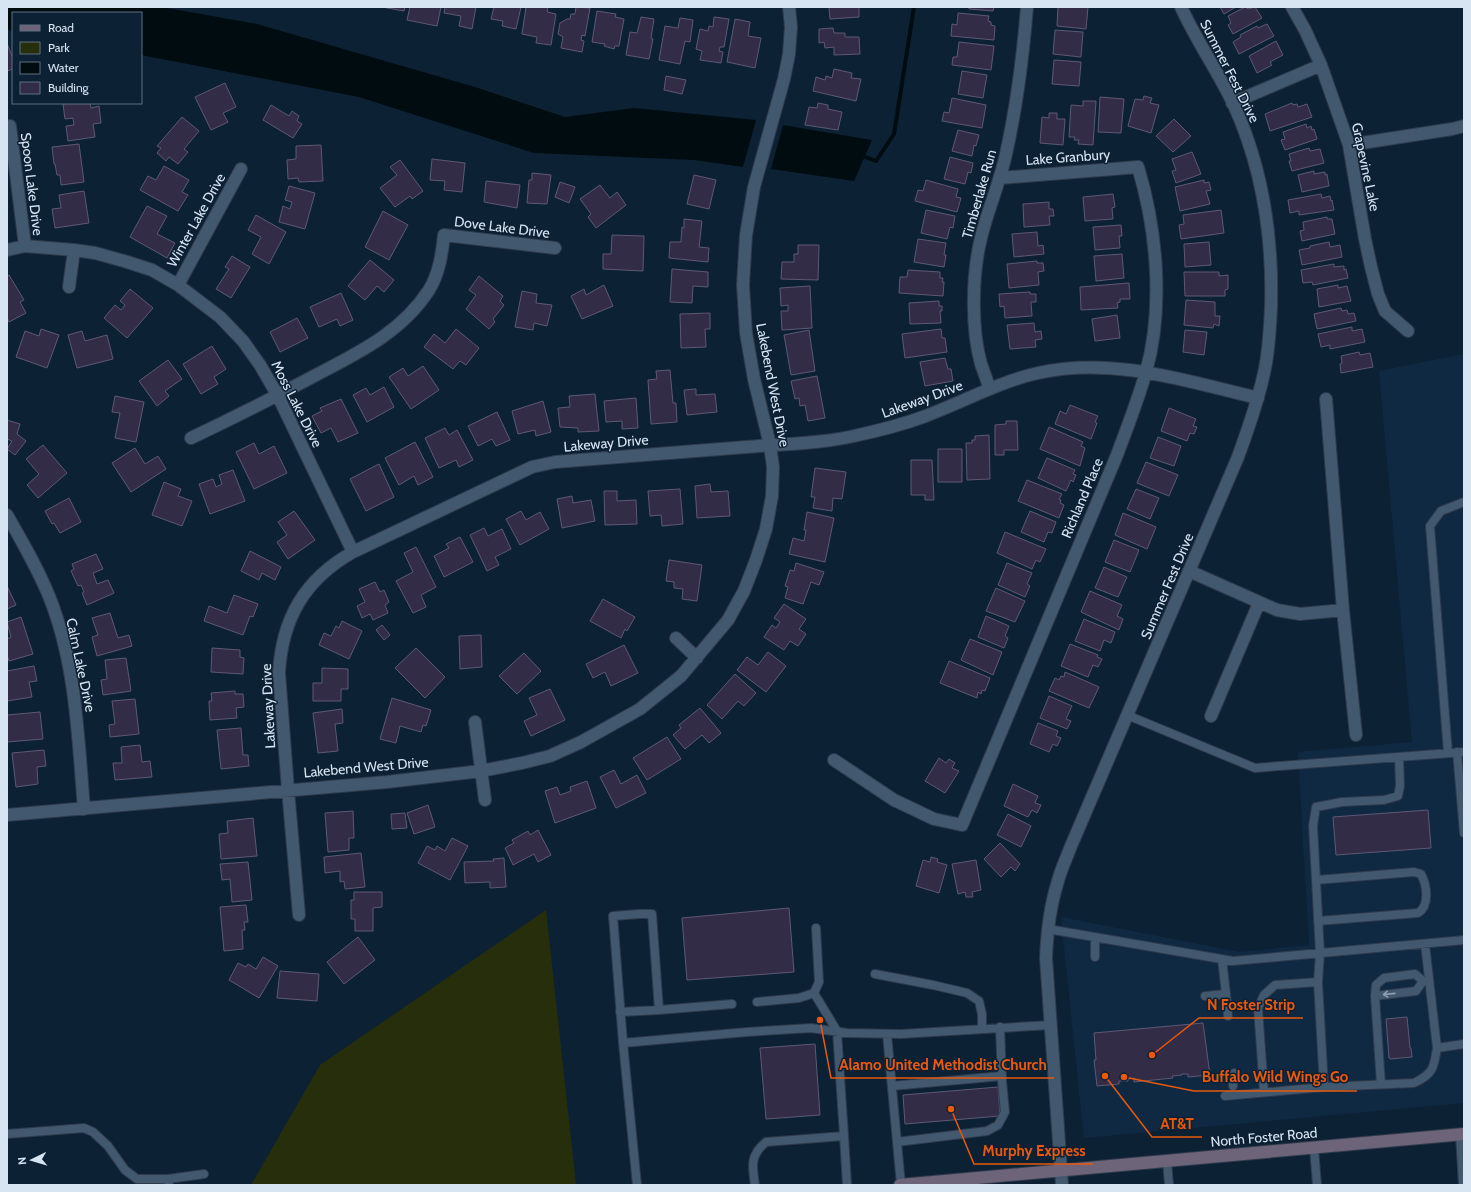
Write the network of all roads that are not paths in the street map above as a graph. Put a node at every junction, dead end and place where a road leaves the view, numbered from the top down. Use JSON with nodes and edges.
{"nodes":[{"id":1,"x":789,"y":7,"type":"edge"},
{"id":2,"x":1027,"y":7,"type":"edge"},
{"id":3,"x":1181,"y":7,"type":"edge"},
{"id":4,"x":1292,"y":7,"type":"edge"},
{"id":5,"x":1321,"y":65,"type":"junction"},
{"id":6,"x":1232,"y":103,"type":"junction"},
{"id":7,"x":10,"y":126,"type":"dead end"},
{"id":8,"x":1464,"y":126,"type":"edge"},
{"id":9,"x":1349,"y":145,"type":"junction"},
{"id":10,"x":1138,"y":167,"type":"joint"},
{"id":11,"x":241,"y":169,"type":"dead end"},
{"id":12,"x":1000,"y":178,"type":"junction"},
{"id":13,"x":25,"y":246,"type":"junction"},
{"id":14,"x":555,"y":248,"type":"dead end"},
{"id":15,"x":7,"y":250,"type":"edge"},
{"id":16,"x":74,"y":250,"type":"junction"},
{"id":17,"x":178,"y":285,"type":"junction"},
{"id":18,"x":69,"y":287,"type":"dead end"},
{"id":19,"x":1408,"y":330,"type":"dead end"},
{"id":20,"x":1146,"y":371,"type":"junction"},
{"id":21,"x":990,"y":389,"type":"junction"},
{"id":22,"x":278,"y":396,"type":"junction"},
{"id":23,"x":1258,"y":398,"type":"junction"},
{"id":24,"x":1326,"y":399,"type":"dead end"},
{"id":25,"x":191,"y":438,"type":"dead end"},
{"id":26,"x":770,"y":445,"type":"junction"},
{"id":27,"x":1464,"y":502,"type":"edge"},
{"id":28,"x":7,"y":516,"type":"edge"},
{"id":29,"x":353,"y":552,"type":"junction"},
{"id":30,"x":1190,"y":570,"type":"junction"},
{"id":31,"x":1259,"y":603,"type":"junction"},
{"id":32,"x":1343,"y":610,"type":"junction"},
{"id":33,"x":676,"y":638,"type":"dead end"},
{"id":34,"x":697,"y":658,"type":"junction"},
{"id":35,"x":1127,"y":715,"type":"junction"},
{"id":36,"x":1211,"y":716,"type":"dead end"},
{"id":37,"x":475,"y":722,"type":"dead end"},
{"id":38,"x":1356,"y":735,"type":"dead end"},
{"id":39,"x":1460,"y":752,"type":"edge"},
{"id":40,"x":1448,"y":753,"type":"junction"},
{"id":41,"x":1399,"y":757,"type":"junction"},
{"id":42,"x":834,"y":760,"type":"dead end"},
{"id":43,"x":480,"y":771,"type":"junction"},
{"id":44,"x":288,"y":790,"type":"junction"},
{"id":45,"x":485,"y":800,"type":"dead end"},
{"id":46,"x":84,"y":809,"type":"junction"},
{"id":47,"x":7,"y":815,"type":"edge"},
{"id":48,"x":1464,"y":833,"type":"edge"},
{"id":49,"x":1316,"y":880,"type":"junction"},
{"id":50,"x":300,"y":915,"type":"dead end"},
{"id":51,"x":1318,"y":921,"type":"junction"},
{"id":52,"x":816,"y":928,"type":"dead end"},
{"id":53,"x":1048,"y":928,"type":"junction"},
{"id":54,"x":1095,"y":937,"type":"junction"},
{"id":55,"x":1464,"y":940,"type":"edge"},
{"id":56,"x":1425,"y":944,"type":"junction"},
{"id":57,"x":1320,"y":954,"type":"junction"},
{"id":58,"x":1095,"y":957,"type":"dead end"},
{"id":59,"x":1222,"y":959,"type":"junction"},
{"id":60,"x":875,"y":974,"type":"dead end"},
{"id":61,"x":1426,"y":981,"type":"junction"},
{"id":62,"x":1318,"y":982,"type":"junction"},
{"id":63,"x":814,"y":993,"type":"junction"},
{"id":64,"x":1226,"y":994,"type":"junction"},
{"id":65,"x":1205,"y":996,"type":"dead end"},
{"id":66,"x":1375,"y":996,"type":"junction"},
{"id":67,"x":757,"y":1002,"type":"dead end"},
{"id":68,"x":732,"y":1004,"type":"dead end"},
{"id":69,"x":659,"y":1010,"type":"junction"},
{"id":70,"x":620,"y":1012,"type":"junction"},
{"id":71,"x":1228,"y":1016,"type":"dead end"},
{"id":72,"x":1051,"y":1025,"type":"junction"},
{"id":73,"x":1000,"y":1027,"type":"junction"},
{"id":74,"x":982,"y":1028,"type":"junction"},
{"id":75,"x":837,"y":1031,"type":"junction"},
{"id":76,"x":888,"y":1034,"type":"junction"},
{"id":77,"x":623,"y":1043,"type":"junction"},
{"id":78,"x":1464,"y":1044,"type":"edge"},
{"id":79,"x":1437,"y":1048,"type":"junction"},
{"id":80,"x":1234,"y":1073,"type":"dead end"},
{"id":81,"x":1002,"y":1076,"type":"junction"},
{"id":82,"x":1381,"y":1084,"type":"junction"},
{"id":83,"x":892,"y":1086,"type":"junction"},
{"id":84,"x":1233,"y":1086,"type":"dead end"},
{"id":85,"x":1324,"y":1087,"type":"junction"},
{"id":86,"x":1264,"y":1092,"type":"junction"},
{"id":87,"x":1225,"y":1096,"type":"dead end"},
{"id":88,"x":7,"y":1134,"type":"edge"},
{"id":89,"x":1462,"y":1134,"type":"edge"},
{"id":90,"x":844,"y":1136,"type":"junction"},
{"id":91,"x":897,"y":1142,"type":"junction"},
{"id":92,"x":1314,"y":1148,"type":"junction"},
{"id":93,"x":1167,"y":1161,"type":"junction"},
{"id":94,"x":1060,"y":1170,"type":"junction"},
{"id":95,"x":204,"y":1174,"type":"dead end"},
{"id":96,"x":168,"y":1182,"type":"edge"},
{"id":97,"x":637,"y":1185,"type":"edge"},
{"id":98,"x":755,"y":1185,"type":"edge"},
{"id":99,"x":847,"y":1185,"type":"edge"},
{"id":100,"x":900,"y":1185,"type":"edge"},
{"id":101,"x":1062,"y":1185,"type":"edge"},
{"id":102,"x":1169,"y":1185,"type":"edge"},
{"id":103,"x":1317,"y":1185,"type":"edge"},
{"id":104,"x":1462,"y":1185,"type":"edge"}],
"edges":[{"from":1,"to":26,"type":"street","name":"Lakebend West Drive"},
{"from":2,"to":12,"type":"street","name":"Timberlake Run"},
{"from":3,"to":6,"type":"street","name":"Summer Fest Drive"},
{"from":4,"to":5,"type":"street","name":"Grapevine Lake"},
{"from":5,"to":6,"type":"street"},
{"from":5,"to":9,"type":"street","name":"Grapevine Lake"},
{"from":6,"to":23,"type":"street","name":"Summer Fest Drive"},
{"from":7,"to":13,"type":"street","name":"Spoon Lake Drive"},
{"from":8,"to":9,"type":"street"},
{"from":9,"to":19,"type":"street","name":"Grapevine Lake"},
{"from":10,"to":12,"type":"street","name":"Lake Granbury"},
{"from":10,"to":20,"type":"street","name":"Richland Place"},
{"from":11,"to":17,"type":"street","name":"Winter Lake Drive"},
{"from":12,"to":21,"type":"street","name":"Timberlake Run"},
{"from":13,"to":15,"type":"street","name":"Moss Lake Drive"},
{"from":13,"to":16,"type":"street","name":"Moss Lake Drive"},
{"from":14,"to":22,"type":"street","name":"Dove Lake Drive"},
{"from":16,"to":17,"type":"street","name":"Moss Lake Drive"},
{"from":16,"to":18,"type":"street"},
{"from":17,"to":22,"type":"street","name":"Moss Lake Drive"},
{"from":20,"to":21,"type":"street","name":"Lakeway Drive"},
{"from":20,"to":23,"type":"street","name":"Lakeway Drive"},
{"from":20,"to":42,"type":"street","name":"Richland Place"},
{"from":21,"to":26,"type":"street","name":"Lakeway Drive"},
{"from":22,"to":25,"type":"street"},
{"from":22,"to":29,"type":"street","name":"Moss Lake Drive"},
{"from":23,"to":30,"type":"street","name":"Summer Fest Drive"},
{"from":24,"to":32,"type":"street"},
{"from":26,"to":29,"type":"street","name":"Lakeway Drive"},
{"from":26,"to":34,"type":"street","name":"Lakebend West Drive"},
{"from":27,"to":40,"type":"lane"},
{"from":28,"to":46,"type":"street","name":"Calm Lake Drive"},
{"from":29,"to":44,"type":"street","name":"Lakeway Drive"},
{"from":30,"to":31,"type":"street"},
{"from":30,"to":35,"type":"street","name":"Summer Fest Drive"},
{"from":31,"to":32,"type":"street"},
{"from":31,"to":36,"type":"street"},
{"from":32,"to":38,"type":"street"},
{"from":33,"to":34,"type":"street"},
{"from":34,"to":43,"type":"street","name":"Lakebend West Drive"},
{"from":35,"to":41,"type":"lane"},
{"from":35,"to":53,"type":"street","name":"Summer Fest Drive"},
{"from":37,"to":43,"type":"street"},
{"from":39,"to":40,"type":"lane"},
{"from":39,"to":48,"type":"lane"},
{"from":40,"to":41,"type":"lane"},
{"from":41,"to":49,"type":"lane"},
{"from":43,"to":44,"type":"street","name":"Lakebend West Drive"},
{"from":43,"to":45,"type":"street"},
{"from":44,"to":46,"type":"street","name":"Lakebend West Drive"},
{"from":44,"to":50,"type":"street","name":"Lakeway Drive"},
{"from":46,"to":47,"type":"street","name":"Lakebend West Drive"},
{"from":49,"to":51,"type":"lane"},
{"from":49,"to":51,"type":"lane"},
{"from":51,"to":57,"type":"lane"},
{"from":52,"to":63,"type":"lane"},
{"from":53,"to":54,"type":"lane"},
{"from":53,"to":72,"type":"street","name":"Summer Fest Drive"},
{"from":54,"to":58,"type":"lane"},
{"from":54,"to":59,"type":"lane"},
{"from":55,"to":56,"type":"lane"},
{"from":56,"to":57,"type":"lane"},
{"from":56,"to":61,"type":"lane"},
{"from":57,"to":59,"type":"lane"},
{"from":57,"to":62,"type":"lane"},
{"from":59,"to":64,"type":"lane"},
{"from":60,"to":74,"type":"lane"},
{"from":61,"to":66,"type":"lane","one_way":true},
{"from":61,"to":66,"type":"lane"},
{"from":61,"to":79,"type":"lane"},
{"from":62,"to":85,"type":"lane"},
{"from":62,"to":86,"type":"lane"},
{"from":63,"to":67,"type":"lane"},
{"from":63,"to":75,"type":"lane"},
{"from":64,"to":65,"type":"lane"},
{"from":64,"to":71,"type":"lane"},
{"from":66,"to":82,"type":"lane"},
{"from":68,"to":69,"type":"lane"},
{"from":69,"to":70,"type":"lane"},
{"from":69,"to":70,"type":"lane"},
{"from":70,"to":77,"type":"lane"},
{"from":72,"to":73,"type":"lane"},
{"from":72,"to":94,"type":"street","name":"Summer Fest Drive"},
{"from":73,"to":74,"type":"lane"},
{"from":73,"to":81,"type":"lane"},
{"from":74,"to":76,"type":"lane"},
{"from":75,"to":76,"type":"lane"},
{"from":75,"to":77,"type":"lane"},
{"from":75,"to":90,"type":"lane"},
{"from":76,"to":83,"type":"lane"},
{"from":77,"to":97,"type":"lane"},
{"from":78,"to":79,"type":"lane"},
{"from":79,"to":82,"type":"lane"},
{"from":80,"to":84,"type":"lane"},
{"from":81,"to":83,"type":"lane"},
{"from":81,"to":91,"type":"lane"},
{"from":82,"to":85,"type":"lane"},
{"from":83,"to":91,"type":"lane"},
{"from":85,"to":86,"type":"lane"},
{"from":86,"to":87,"type":"lane"},
{"from":88,"to":96,"type":"lane"},
{"from":89,"to":92,"type":"main road","name":"North Foster Road"},
{"from":89,"to":104,"type":"lane"},
{"from":90,"to":98,"type":"lane"},
{"from":90,"to":99,"type":"lane"},
{"from":91,"to":100,"type":"lane"},
{"from":92,"to":93,"type":"main road","name":"North Foster Road"},
{"from":92,"to":103,"type":"lane"},
{"from":93,"to":94,"type":"main road","name":"North Foster Road"},
{"from":93,"to":102,"type":"lane"},
{"from":94,"to":100,"type":"main road","name":"North Foster Road"},
{"from":94,"to":101,"type":"street","name":"Summer Fest Drive"},
{"from":95,"to":96,"type":"lane"}]}
